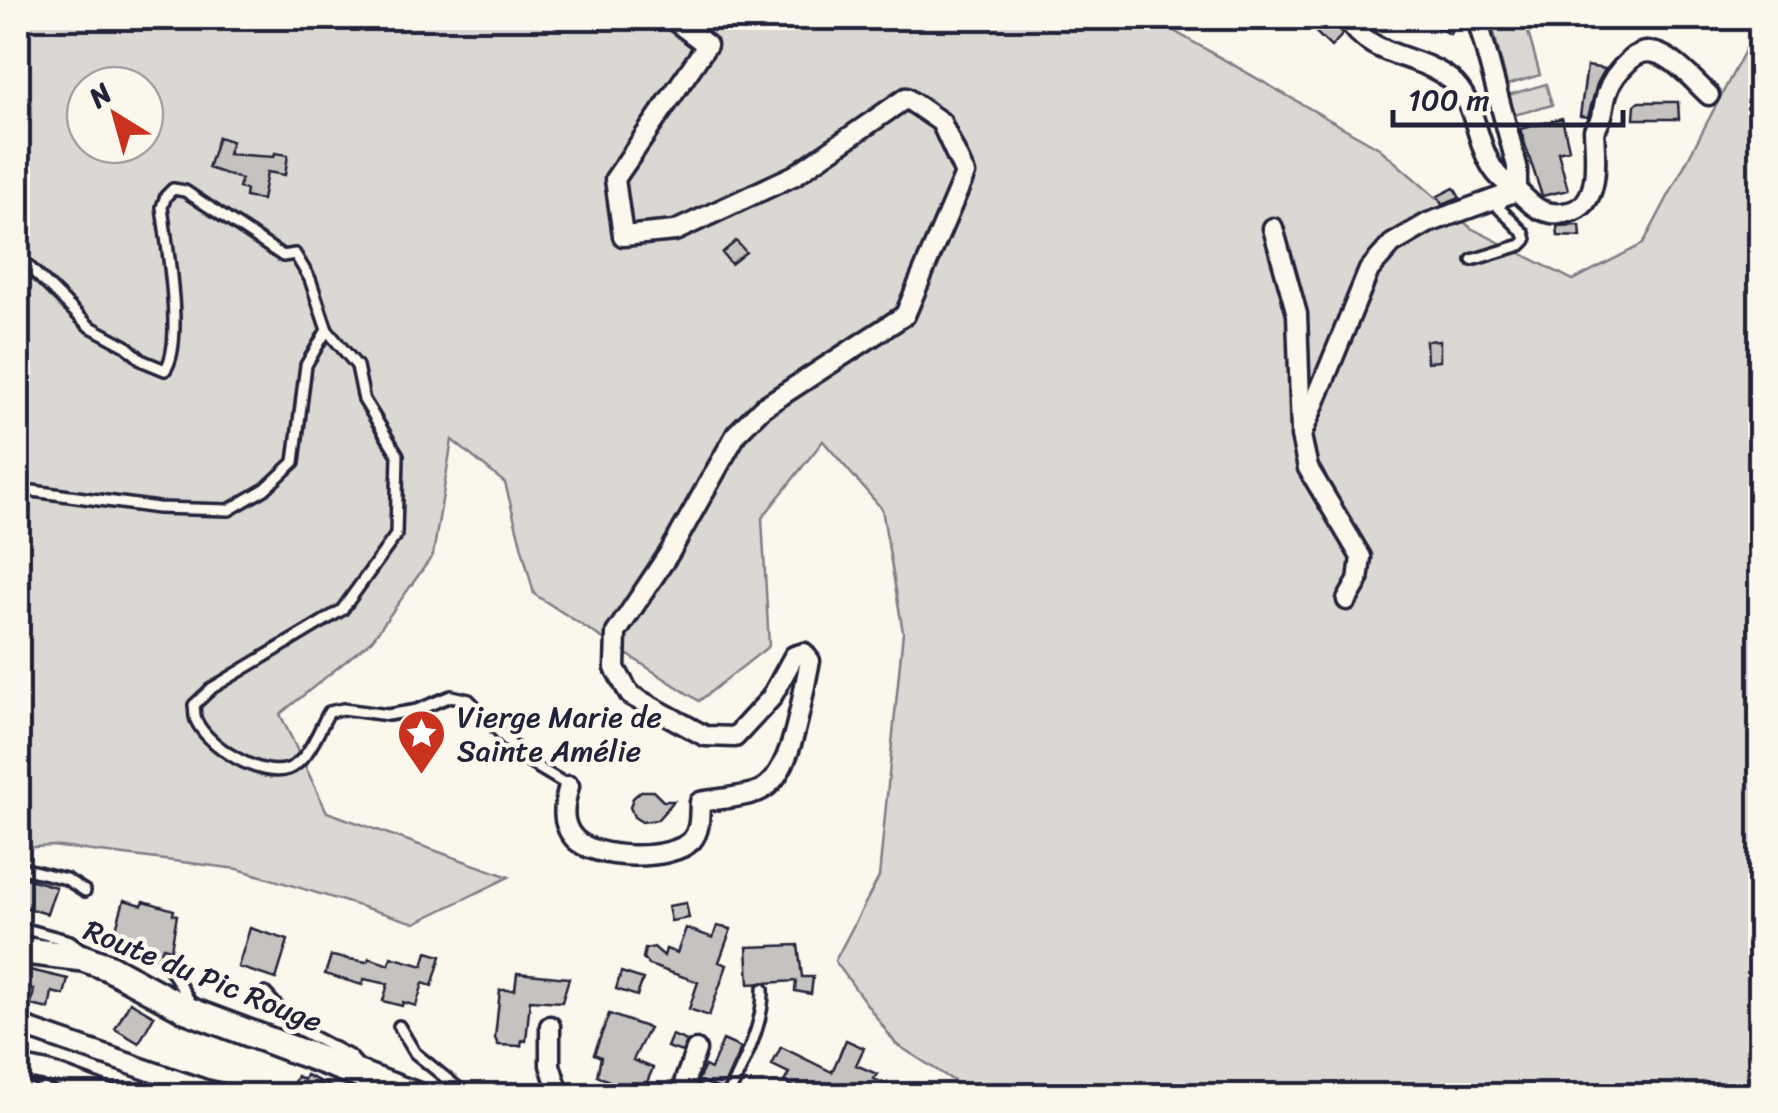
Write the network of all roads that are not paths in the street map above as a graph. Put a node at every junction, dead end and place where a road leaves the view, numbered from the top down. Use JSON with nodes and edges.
{"nodes":[{"id":1,"x":672,"y":18,"type":"edge"},
{"id":2,"x":1347,"y":18,"type":"edge"},
{"id":3,"x":1477,"y":18,"type":"edge"},
{"id":4,"x":1709,"y":95,"type":"dead end"},
{"id":5,"x":1512,"y":193,"type":"junction"},
{"id":6,"x":1273,"y":228,"type":"dead end"},
{"id":7,"x":18,"y":256,"type":"edge"},
{"id":8,"x":1472,"y":260,"type":"dead end"},
{"id":9,"x":327,"y":330,"type":"junction"},
{"id":10,"x":1301,"y":436,"type":"junction"},
{"id":11,"x":18,"y":489,"type":"edge"},
{"id":12,"x":1347,"y":600,"type":"dead end"},
{"id":13,"x":569,"y":786,"type":"joint"},
{"id":14,"x":18,"y":866,"type":"edge"},
{"id":15,"x":85,"y":890,"type":"dead end"},
{"id":16,"x":18,"y":927,"type":"edge"},
{"id":17,"x":18,"y":950,"type":"edge"},
{"id":18,"x":83,"y":958,"type":"junction"},
{"id":19,"x":171,"y":970,"type":"dead end"},
{"id":20,"x":764,"y":989,"type":"dead end"},
{"id":21,"x":265,"y":993,"type":"dead end"},
{"id":22,"x":193,"y":1012,"type":"junction"},
{"id":23,"x":18,"y":1024,"type":"edge"},
{"id":24,"x":399,"y":1026,"type":"dead end"},
{"id":25,"x":550,"y":1026,"type":"dead end"},
{"id":26,"x":696,"y":1050,"type":"dead end"},
{"id":27,"x":18,"y":1066,"type":"edge"},
{"id":28,"x":367,"y":1076,"type":"junction"},
{"id":29,"x":18,"y":1086,"type":"edge"},
{"id":30,"x":211,"y":1093,"type":"edge"},
{"id":31,"x":22,"y":1096,"type":"edge"},
{"id":32,"x":31,"y":1096,"type":"edge"},
{"id":33,"x":112,"y":1096,"type":"edge"},
{"id":34,"x":230,"y":1096,"type":"edge"},
{"id":35,"x":418,"y":1096,"type":"edge"},
{"id":36,"x":468,"y":1096,"type":"edge"},
{"id":37,"x":560,"y":1096,"type":"edge"},
{"id":38,"x":690,"y":1096,"type":"edge"},
{"id":39,"x":728,"y":1096,"type":"edge"}],
"edges":[{"from":1,"to":13,"type":"street"},
{"from":2,"to":5,"type":"street"},
{"from":3,"to":5,"type":"street"},
{"from":4,"to":5,"type":"street"},
{"from":5,"to":8,"type":"lane"},
{"from":5,"to":10,"type":"street"},
{"from":6,"to":10,"type":"street"},
{"from":7,"to":9,"type":"lane"},
{"from":9,"to":11,"type":"lane"},
{"from":9,"to":13,"type":"lane"},
{"from":10,"to":12,"type":"street"},
{"from":14,"to":15,"type":"lane"},
{"from":16,"to":18,"type":"lane"},
{"from":17,"to":18,"type":"street","name":"Route du Pic Rouge"},
{"from":18,"to":22,"type":"street","name":"Route du Pic Rouge"},
{"from":19,"to":22,"type":"lane"},
{"from":20,"to":39,"type":"lane"},
{"from":21,"to":28,"type":"lane"},
{"from":22,"to":28,"type":"street","name":"Route du Pic Rouge"},
{"from":23,"to":30,"type":"street"},
{"from":24,"to":36,"type":"lane"},
{"from":25,"to":37,"type":"street"},
{"from":26,"to":38,"type":"street"},
{"from":27,"to":33,"type":"street"},
{"from":28,"to":35,"type":"street","name":"Route du Pic Rouge"},
{"from":29,"to":31,"type":"lane"},
{"from":29,"to":32,"type":"street"},
{"from":30,"to":34,"type":"street"}]}
